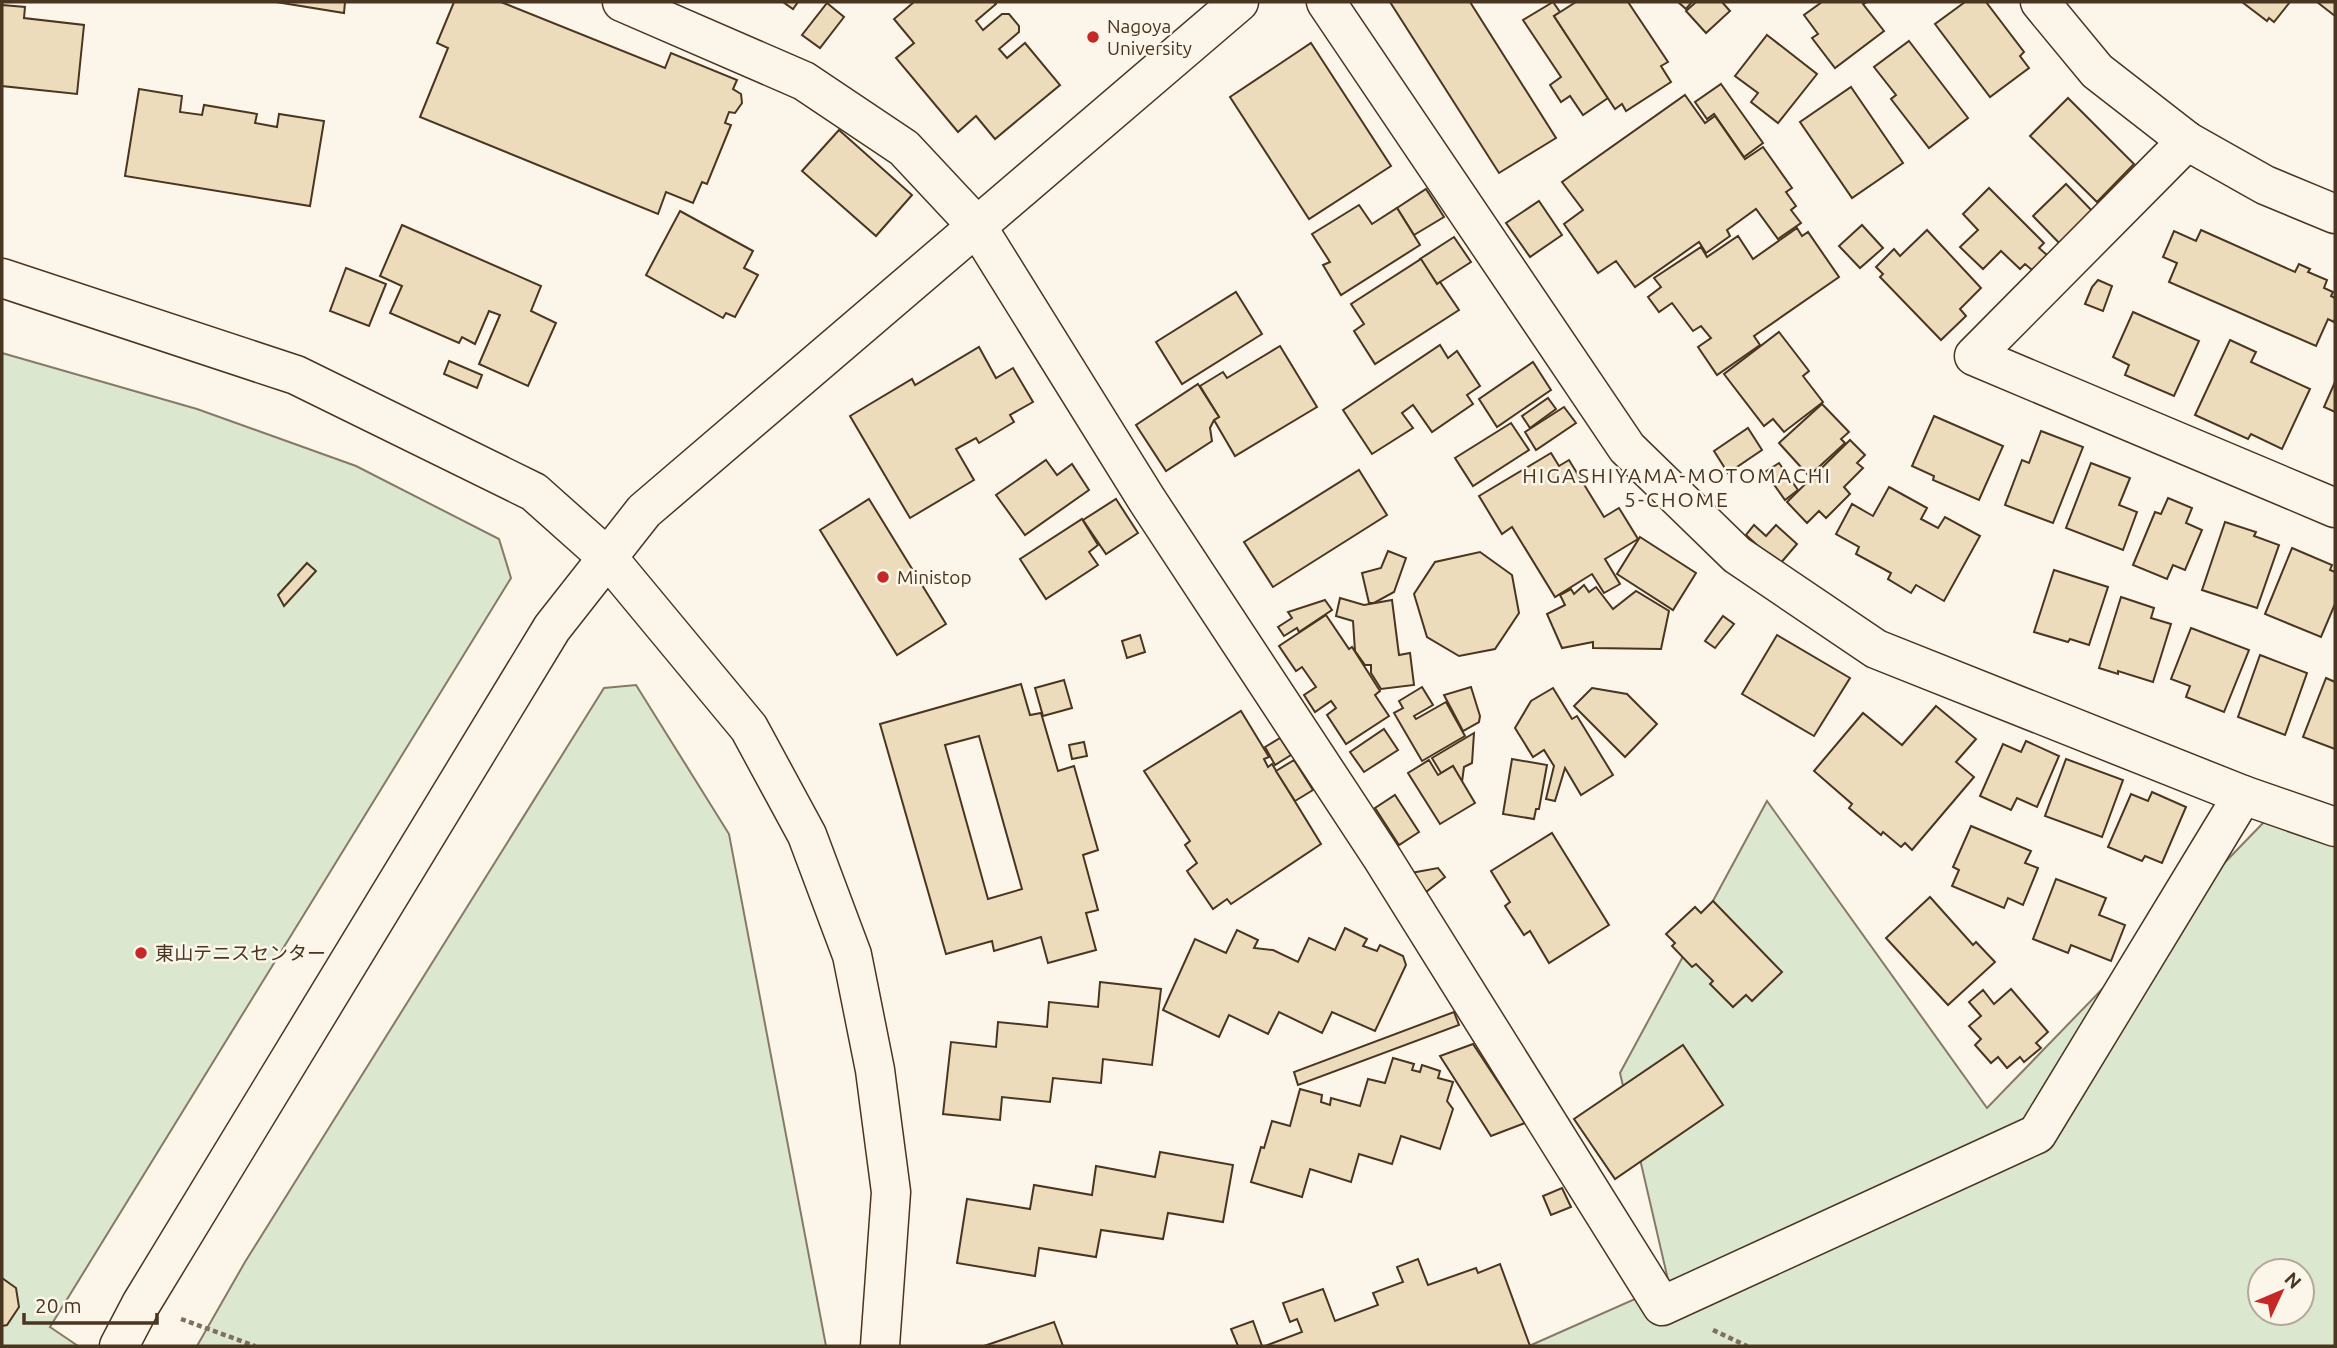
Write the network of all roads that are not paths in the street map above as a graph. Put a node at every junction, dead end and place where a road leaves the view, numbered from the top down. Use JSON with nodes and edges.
{"nodes":[{"id":1,"x":622,"y":2,"type":"edge"},
{"id":2,"x":1239,"y":2,"type":"edge"},
{"id":3,"x":1326,"y":2,"type":"edge"},
{"id":4,"x":2040,"y":2,"type":"edge"},
{"id":5,"x":2187,"y":141,"type":"junction"},
{"id":6,"x":2335,"y":214,"type":"edge"},
{"id":7,"x":976,"y":225,"type":"junction"},
{"id":8,"x":2,"y":278,"type":"edge"},
{"id":9,"x":2335,"y":508,"type":"edge"},
{"id":10,"x":608,"y":558,"type":"junction"},
{"id":11,"x":2243,"y":795,"type":"junction"},
{"id":12,"x":2335,"y":827,"type":"edge"},
{"id":13,"x":119,"y":1346,"type":"edge"},
{"id":14,"x":880,"y":1346,"type":"edge"}],
"edges":[{"from":1,"to":7,"type":"street"},
{"from":2,"to":7,"type":"street"},
{"from":3,"to":11,"type":"street"},
{"from":4,"to":5,"type":"street"},
{"from":5,"to":6,"type":"street"},
{"from":5,"to":9,"type":"street"},
{"from":7,"to":10,"type":"street"},
{"from":7,"to":11,"type":"street"},
{"from":8,"to":10,"type":"street"},
{"from":10,"to":13,"type":"street"},
{"from":10,"to":14,"type":"street"},
{"from":11,"to":12,"type":"street"}]}
